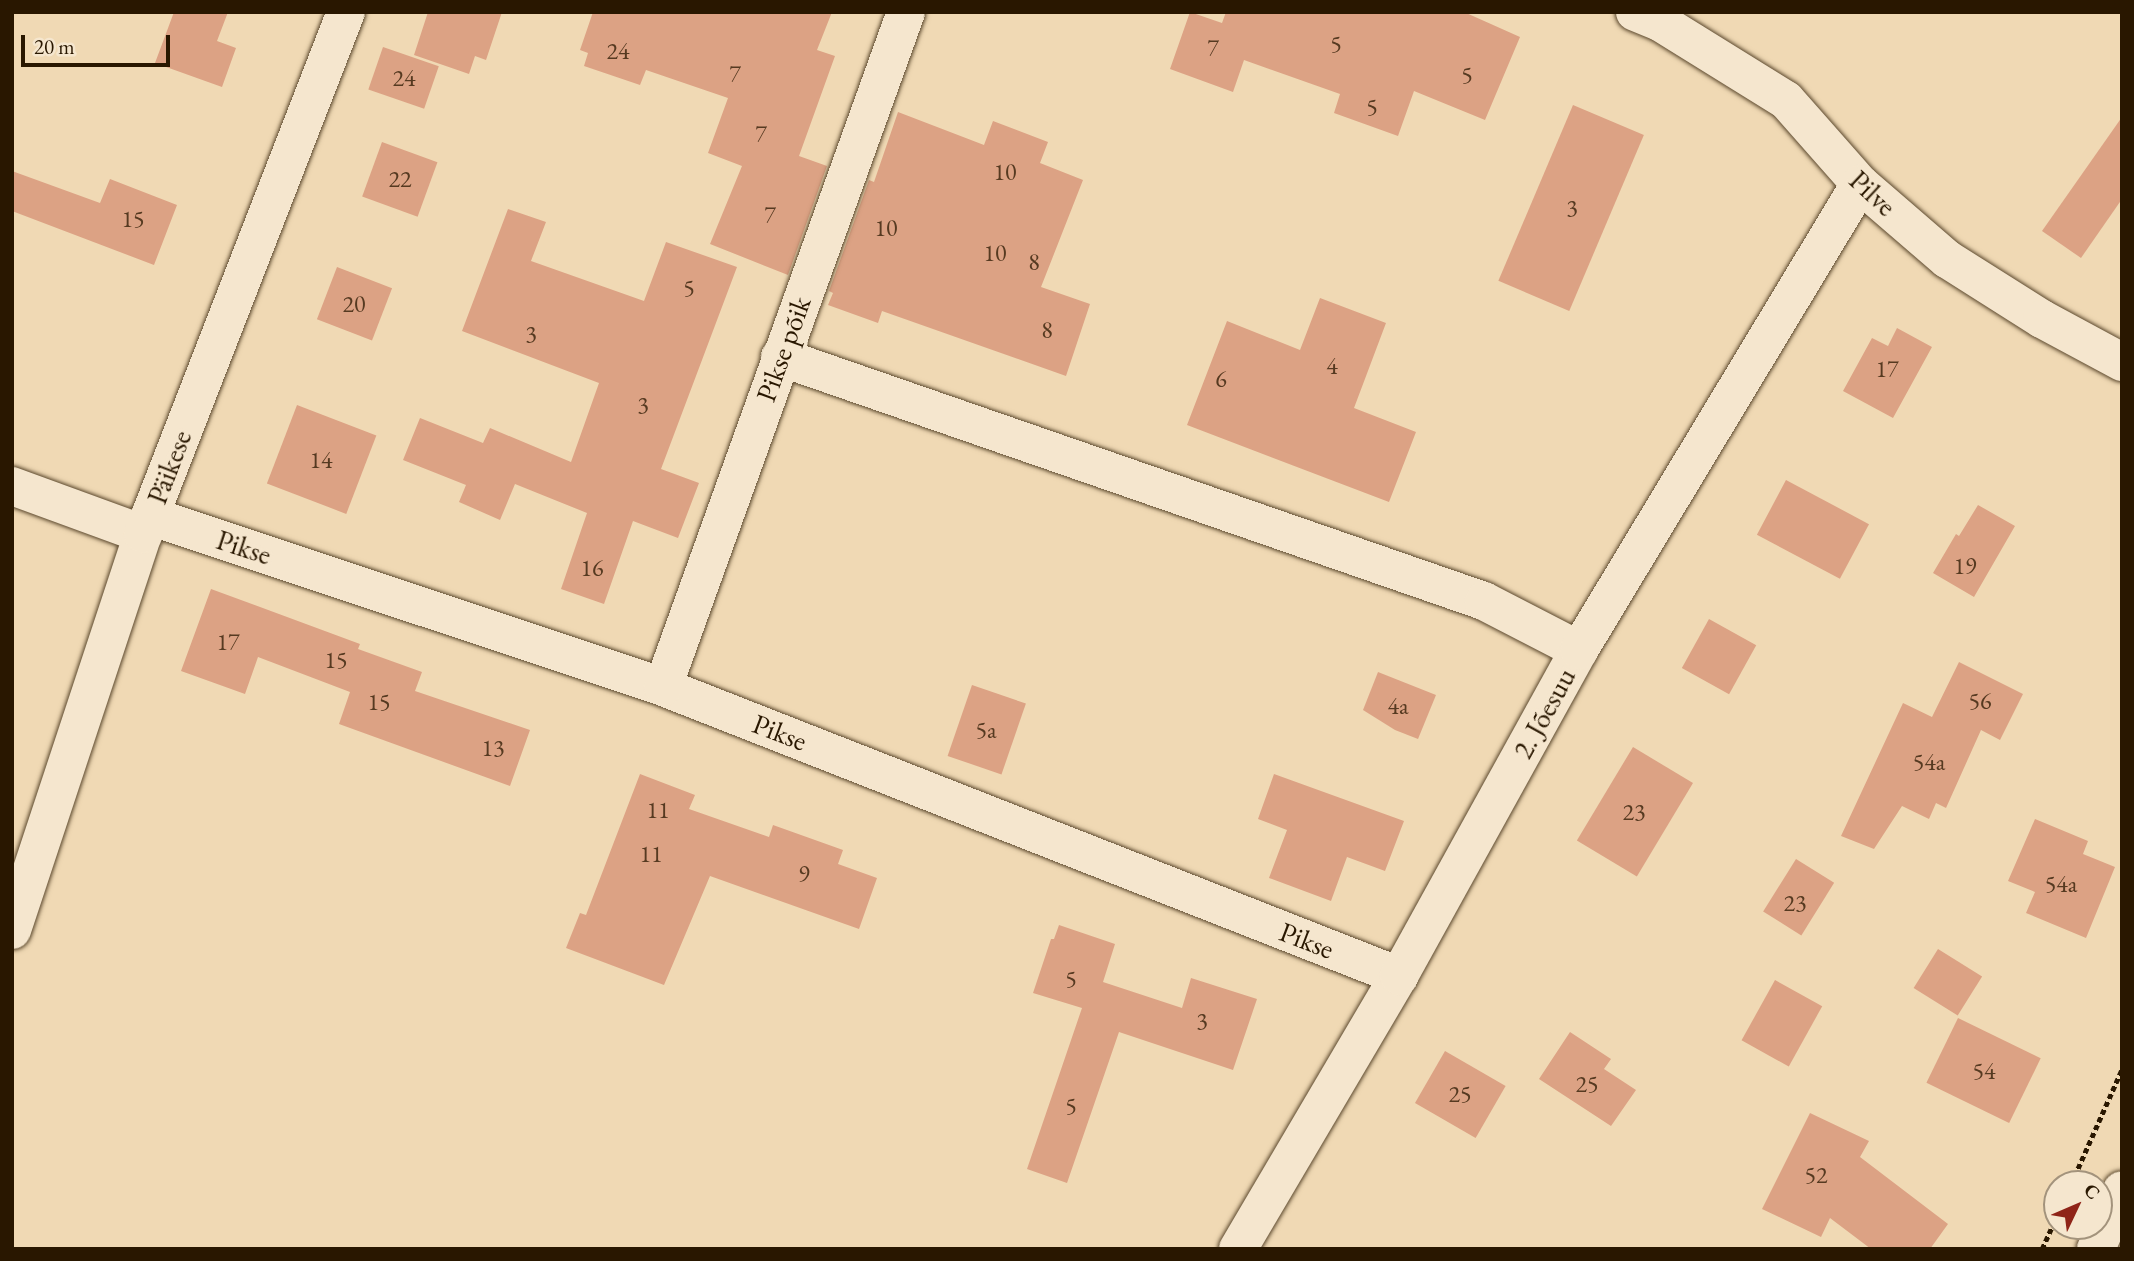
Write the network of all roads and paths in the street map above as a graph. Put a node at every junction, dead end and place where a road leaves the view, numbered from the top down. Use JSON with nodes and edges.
{"nodes":[{"id":1,"x":346,"y":12,"type":"edge"},
{"id":2,"x":906,"y":12,"type":"edge"},
{"id":3,"x":1635,"y":12,"type":"edge"},
{"id":4,"x":1860,"y":184,"type":"junction"},
{"id":5,"x":780,"y":357,"type":"junction"},
{"id":6,"x":2122,"y":362,"type":"edge"},
{"id":7,"x":12,"y":486,"type":"edge"},
{"id":8,"x":147,"y":525,"type":"junction"},
{"id":9,"x":1579,"y":650,"type":"junction"},
{"id":10,"x":663,"y":687,"type":"junction"},
{"id":11,"x":12,"y":930,"type":"edge"},
{"id":12,"x":1399,"y":976,"type":"junction"},
{"id":13,"x":2122,"y":1069,"type":"edge"},
{"id":14,"x":2077,"y":1170,"type":"edge"},
{"id":15,"x":2122,"y":1189,"type":"edge"},
{"id":16,"x":1238,"y":1249,"type":"edge"},
{"id":17,"x":2096,"y":1249,"type":"edge"}],
"edges":[{"from":1,"to":8,"type":"street","name":"Päikese"},
{"from":2,"to":5,"type":"street","name":"Pikse põik"},
{"from":3,"to":4,"type":"street","name":"Pilve"},
{"from":4,"to":6,"type":"street","name":"Pilve"},
{"from":4,"to":9,"type":"street","name":"2. Jõesuu"},
{"from":5,"to":9,"type":"street"},
{"from":5,"to":10,"type":"street","name":"Pikse põik"},
{"from":7,"to":8,"type":"street","name":"Pikse"},
{"from":8,"to":10,"type":"street","name":"Pikse"},
{"from":8,"to":11,"type":"street","name":"Päikese"},
{"from":9,"to":12,"type":"street","name":"2. Jõesuu"},
{"from":10,"to":12,"type":"street","name":"Pikse"},
{"from":12,"to":16,"type":"street","name":"2. Jõesuu"},
{"from":13,"to":14,"type":"path"},
{"from":15,"to":17,"type":"street"}]}
